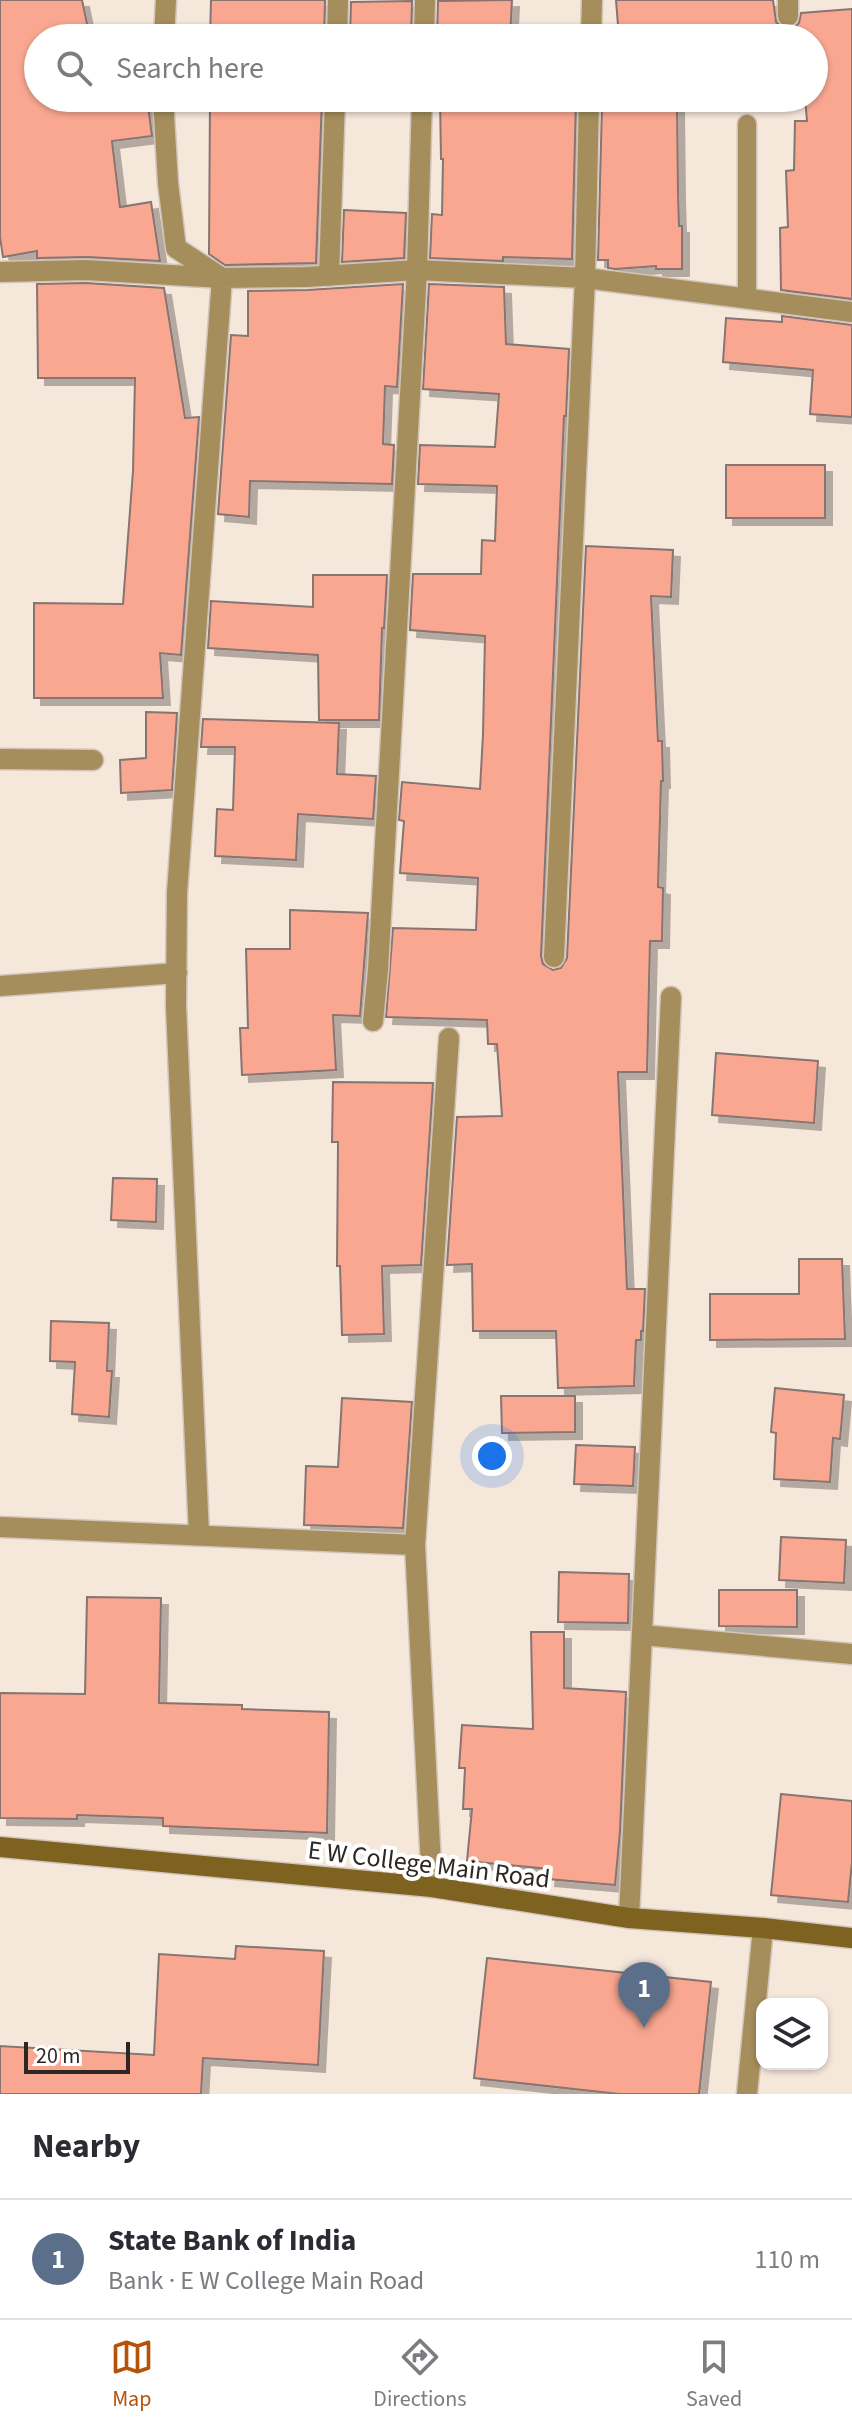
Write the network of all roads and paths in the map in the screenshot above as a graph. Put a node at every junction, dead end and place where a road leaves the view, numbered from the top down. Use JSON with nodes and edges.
{"nodes":[{"id":1,"x":166,"y":0,"type":"edge"},
{"id":2,"x":338,"y":0,"type":"edge"},
{"id":3,"x":425,"y":0,"type":"edge"},
{"id":4,"x":592,"y":0,"type":"edge"},
{"id":5,"x":165,"y":24,"type":"edge"},
{"id":6,"x":337,"y":24,"type":"edge"},
{"id":7,"x":424,"y":24,"type":"edge"},
{"id":8,"x":591,"y":24,"type":"edge"},
{"id":9,"x":164,"y":112,"type":"edge"},
{"id":10,"x":335,"y":112,"type":"edge"},
{"id":11,"x":422,"y":112,"type":"edge"},
{"id":12,"x":589,"y":112,"type":"edge"},
{"id":13,"x":747,"y":124,"type":"dead end"},
{"id":14,"x":417,"y":270,"type":"junction"},
{"id":15,"x":0,"y":272,"type":"edge"},
{"id":16,"x":329,"y":276,"type":"junction"},
{"id":17,"x":222,"y":278,"type":"junction"},
{"id":18,"x":585,"y":278,"type":"junction"},
{"id":19,"x":747,"y":299,"type":"junction"},
{"id":20,"x":852,"y":312,"type":"edge"},
{"id":21,"x":0,"y":759,"type":"edge"},
{"id":22,"x":93,"y":760,"type":"dead end"},
{"id":23,"x":554,"y":957,"type":"dead end"},
{"id":24,"x":177,"y":973,"type":"junction"},
{"id":25,"x":0,"y":986,"type":"edge"},
{"id":26,"x":671,"y":997,"type":"dead end"},
{"id":27,"x":373,"y":1021,"type":"dead end"},
{"id":28,"x":449,"y":1038,"type":"dead end"},
{"id":29,"x":0,"y":1527,"type":"edge"},
{"id":30,"x":199,"y":1535,"type":"junction"},
{"id":31,"x":415,"y":1545,"type":"junction"},
{"id":32,"x":642,"y":1635,"type":"junction"},
{"id":33,"x":852,"y":1654,"type":"edge"},
{"id":34,"x":0,"y":1847,"type":"edge"},
{"id":35,"x":432,"y":1887,"type":"junction"},
{"id":36,"x":629,"y":1918,"type":"junction"},
{"id":37,"x":763,"y":1928,"type":"junction"},
{"id":38,"x":852,"y":1938,"type":"edge"},
{"id":39,"x":747,"y":2094,"type":"edge"}],
"edges":[{"from":1,"to":5,"type":"street"},
{"from":2,"to":6,"type":"street"},
{"from":3,"to":7,"type":"street"},
{"from":4,"to":8,"type":"street"},
{"from":9,"to":17,"type":"street"},
{"from":10,"to":16,"type":"street"},
{"from":11,"to":14,"type":"street"},
{"from":12,"to":18,"type":"street"},
{"from":13,"to":19,"type":"lane"},
{"from":14,"to":16,"type":"street"},
{"from":14,"to":18,"type":"street"},
{"from":14,"to":27,"type":"street"},
{"from":15,"to":17,"type":"street"},
{"from":16,"to":17,"type":"street"},
{"from":17,"to":24,"type":"street"},
{"from":18,"to":19,"type":"street"},
{"from":18,"to":23,"type":"street"},
{"from":19,"to":20,"type":"street"},
{"from":21,"to":22,"type":"street"},
{"from":24,"to":25,"type":"street"},
{"from":24,"to":30,"type":"street"},
{"from":26,"to":32,"type":"street"},
{"from":28,"to":31,"type":"street"},
{"from":29,"to":30,"type":"street"},
{"from":30,"to":31,"type":"street"},
{"from":31,"to":35,"type":"street"},
{"from":32,"to":33,"type":"street"},
{"from":32,"to":36,"type":"street"},
{"from":34,"to":35,"type":"street","name":"E W College Main Road"},
{"from":35,"to":36,"type":"street","name":"E W College Main Road"},
{"from":36,"to":37,"type":"street","name":"E W College Main Road"},
{"from":37,"to":38,"type":"street","name":"E W College Main Road"},
{"from":37,"to":39,"type":"street"}]}
